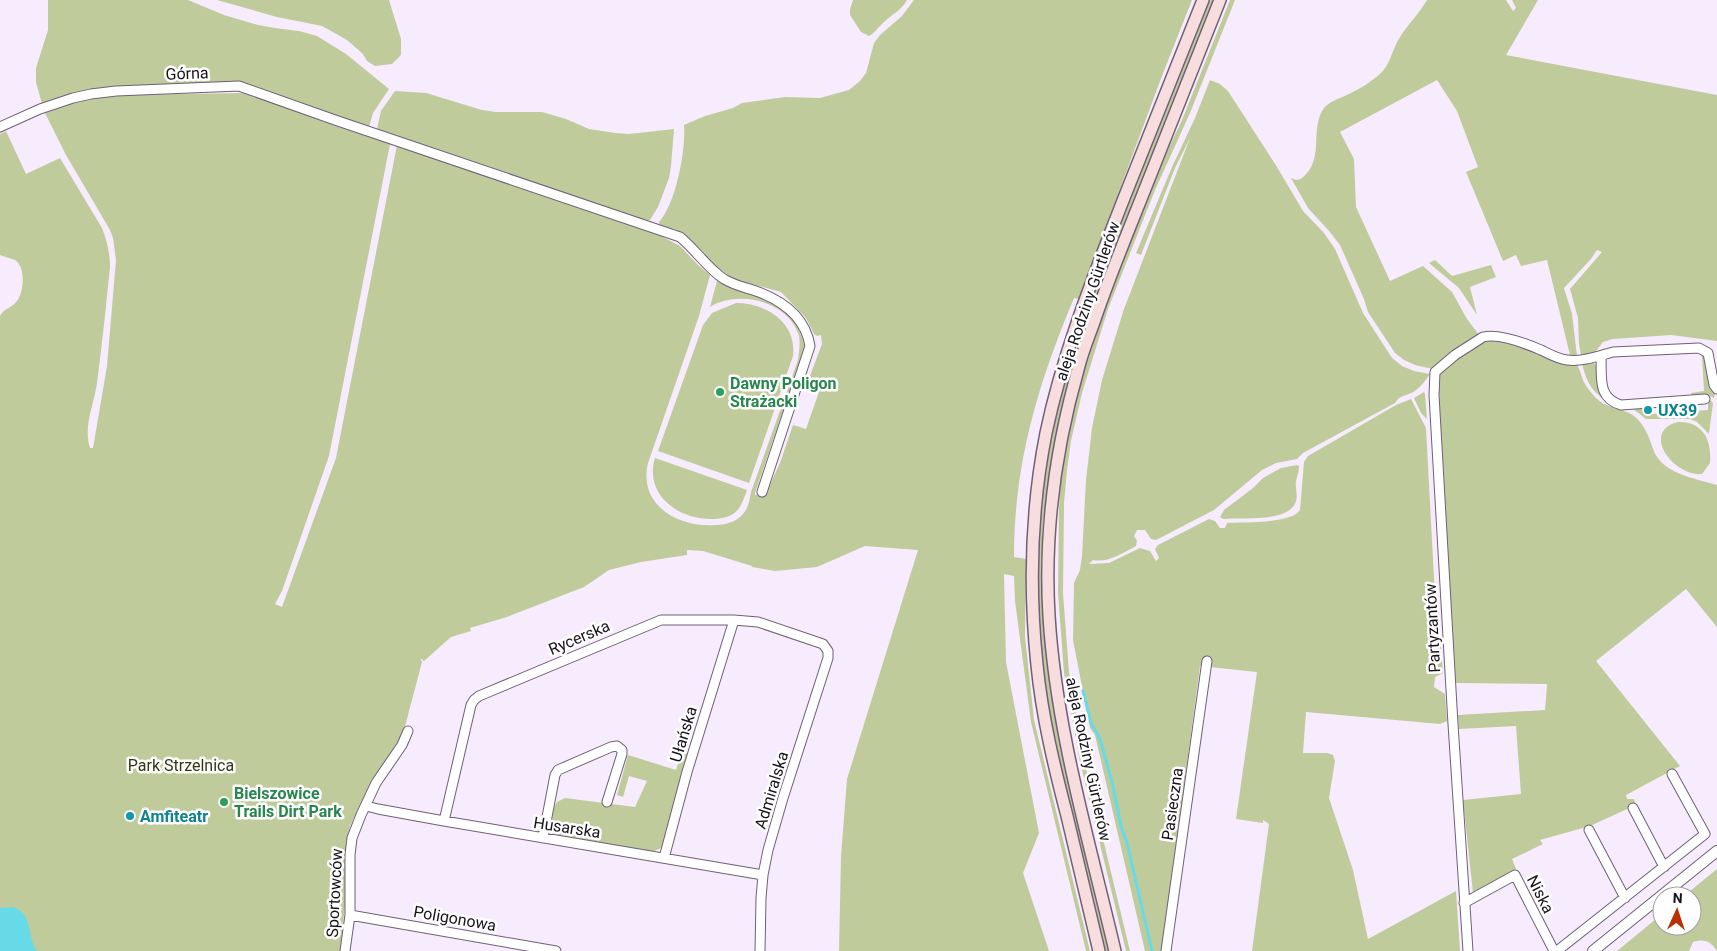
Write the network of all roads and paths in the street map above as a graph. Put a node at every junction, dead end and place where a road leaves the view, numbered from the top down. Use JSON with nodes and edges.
{"nodes":[{"id":1,"x":1203,"y":0,"type":"edge"},
{"id":2,"x":1220,"y":0,"type":"edge"},
{"id":3,"x":0,"y":127,"type":"edge"},
{"id":4,"x":1601,"y":357,"type":"junction"},
{"id":5,"x":1717,"y":389,"type":"edge"},
{"id":6,"x":1705,"y":399,"type":"dead end"},
{"id":7,"x":762,"y":492,"type":"dead end"},
{"id":8,"x":734,"y":620,"type":"junction"},
{"id":9,"x":823,"y":644,"type":"joint"},
{"id":10,"x":1207,"y":661,"type":"dead end"},
{"id":11,"x":408,"y":731,"type":"dead end"},
{"id":12,"x":1672,"y":774,"type":"dead end"},
{"id":13,"x":607,"y":802,"type":"dead end"},
{"id":14,"x":366,"y":806,"type":"junction"},
{"id":15,"x":1633,"y":808,"type":"dead end"},
{"id":16,"x":444,"y":821,"type":"junction"},
{"id":17,"x":1589,"y":830,"type":"dead end"},
{"id":18,"x":543,"y":838,"type":"junction"},
{"id":19,"x":1717,"y":851,"type":"edge"},
{"id":20,"x":664,"y":858,"type":"junction"},
{"id":21,"x":1664,"y":867,"type":"junction"},
{"id":22,"x":763,"y":875,"type":"junction"},
{"id":23,"x":1625,"y":898,"type":"junction"},
{"id":24,"x":1464,"y":902,"type":"junction"},
{"id":25,"x":350,"y":915,"type":"junction"},
{"id":26,"x":345,"y":951,"type":"edge"},
{"id":27,"x":556,"y":951,"type":"edge"},
{"id":28,"x":760,"y":951,"type":"edge"},
{"id":29,"x":1099,"y":951,"type":"edge"},
{"id":30,"x":1115,"y":951,"type":"edge"},
{"id":31,"x":1166,"y":951,"type":"edge"},
{"id":32,"x":1468,"y":951,"type":"edge"},
{"id":33,"x":1556,"y":951,"type":"edge"},
{"id":34,"x":1593,"y":951,"type":"edge"}],
"edges":[{"from":1,"to":29,"type":"main road","name":"aleja Rodziny Gürtlerów"},
{"from":2,"to":30,"type":"main road","name":"aleja Rodziny Gürtlerów"},
{"from":3,"to":7,"type":"street","name":"Górna"},
{"from":4,"to":5,"type":"street"},
{"from":4,"to":6,"type":"street"},
{"from":4,"to":24,"type":"street","name":"Partyzantów"},
{"from":8,"to":9,"type":"street","name":"Rycerska"},
{"from":8,"to":16,"type":"street","name":"Rycerska"},
{"from":8,"to":20,"type":"street","name":"Ułańska"},
{"from":9,"to":22,"type":"street","name":"Admiralska"},
{"from":10,"to":31,"type":"street","name":"Pasieczna"},
{"from":11,"to":14,"type":"street","name":"Sportowców"},
{"from":12,"to":21,"type":"street","name":"Niska"},
{"from":13,"to":18,"type":"street"},
{"from":14,"to":16,"type":"street","name":"Husarska"},
{"from":14,"to":25,"type":"street","name":"Sportowców"},
{"from":15,"to":21,"type":"street"},
{"from":16,"to":18,"type":"street","name":"Husarska"},
{"from":17,"to":23,"type":"street"},
{"from":18,"to":20,"type":"street","name":"Husarska"},
{"from":19,"to":34,"type":"street"},
{"from":20,"to":22,"type":"street","name":"Husarska"},
{"from":21,"to":23,"type":"street","name":"Niska"},
{"from":22,"to":28,"type":"street","name":"Admiralska"},
{"from":23,"to":33,"type":"street","name":"Niska"},
{"from":24,"to":32,"type":"street","name":"Partyzantów"},
{"from":24,"to":33,"type":"street","name":"Niska"},
{"from":25,"to":26,"type":"street","name":"Sportowców"},
{"from":25,"to":27,"type":"street","name":"Poligonowa"}]}
